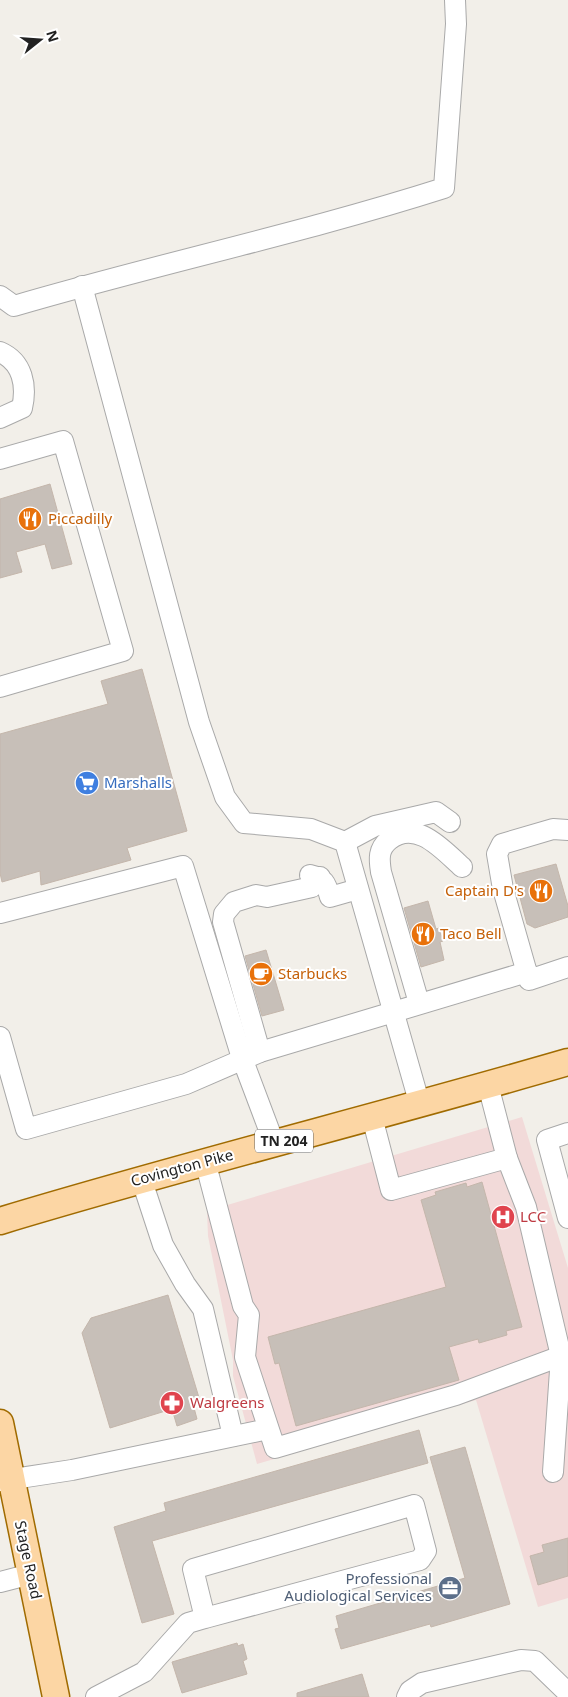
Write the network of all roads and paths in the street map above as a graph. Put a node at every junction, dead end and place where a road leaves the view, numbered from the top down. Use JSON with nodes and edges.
{"nodes":[{"id":1,"x":455,"y":0,"type":"edge"},
{"id":2,"x":82,"y":286,"type":"junction"},
{"id":3,"x":0,"y":296,"type":"edge"},
{"id":4,"x":0,"y":352,"type":"edge"},
{"id":5,"x":0,"y":418,"type":"edge"},
{"id":6,"x":0,"y":459,"type":"edge"},
{"id":7,"x":0,"y":687,"type":"edge"},
{"id":8,"x":450,"y":822,"type":"dead end"},
{"id":9,"x":568,"y":830,"type":"edge"},
{"id":10,"x":345,"y":842,"type":"junction"},
{"id":11,"x":462,"y":866,"type":"dead end"},
{"id":12,"x":358,"y":889,"type":"junction"},
{"id":13,"x":0,"y":913,"type":"edge"},
{"id":14,"x":568,"y":967,"type":"edge"},
{"id":15,"x":527,"y":972,"type":"junction"},
{"id":16,"x":419,"y":1003,"type":"junction"},
{"id":17,"x":393,"y":1011,"type":"junction"},
{"id":18,"x":0,"y":1037,"type":"edge"},
{"id":19,"x":251,"y":1055,"type":"junction"},
{"id":20,"x":568,"y":1062,"type":"edge"},
{"id":21,"x":488,"y":1085,"type":"junction"},
{"id":22,"x":420,"y":1105,"type":"junction"},
{"id":23,"x":372,"y":1118,"type":"junction"},
{"id":24,"x":568,"y":1133,"type":"edge"},
{"id":25,"x":274,"y":1143,"type":"junction"},
{"id":26,"x":507,"y":1158,"type":"junction"},
{"id":27,"x":205,"y":1161,"type":"junction"},
{"id":28,"x":141,"y":1178,"type":"junction"},
{"id":29,"x":568,"y":1218,"type":"edge"},
{"id":30,"x":0,"y":1221,"type":"edge"},
{"id":31,"x":561,"y":1356,"type":"junction"},
{"id":32,"x":0,"y":1427,"type":"edge"},
{"id":33,"x":268,"y":1429,"type":"junction"},
{"id":34,"x":233,"y":1436,"type":"junction"},
{"id":35,"x":553,"y":1472,"type":"dead end"},
{"id":36,"x":6,"y":1480,"type":"edge"},
{"id":37,"x":31,"y":1574,"type":"junction"},
{"id":38,"x":0,"y":1582,"type":"edge"},
{"id":39,"x":205,"y":1618,"type":"junction"},
{"id":40,"x":568,"y":1694,"type":"edge"},
{"id":41,"x":56,"y":1697,"type":"edge"},
{"id":42,"x":96,"y":1697,"type":"edge"},
{"id":43,"x":407,"y":1697,"type":"edge"}],
"edges":[{"from":1,"to":2,"type":"lane"},
{"from":2,"to":3,"type":"lane"},
{"from":2,"to":10,"type":"lane"},
{"from":4,"to":5,"type":"lane"},
{"from":6,"to":7,"type":"lane"},
{"from":8,"to":10,"type":"lane"},
{"from":9,"to":15,"type":"lane"},
{"from":10,"to":12,"type":"lane"},
{"from":11,"to":16,"type":"lane"},
{"from":12,"to":17,"type":"lane"},
{"from":12,"to":19,"type":"lane"},
{"from":13,"to":19,"type":"lane"},
{"from":14,"to":15,"type":"lane"},
{"from":15,"to":16,"type":"lane"},
{"from":16,"to":17,"type":"lane"},
{"from":17,"to":19,"type":"lane"},
{"from":17,"to":22,"type":"lane"},
{"from":18,"to":19,"type":"lane"},
{"from":19,"to":25,"type":"lane"},
{"from":20,"to":21,"type":"main road","name":"Covington Pike","number":"TN 204"},
{"from":21,"to":22,"type":"main road","name":"Covington Pike","number":"TN 204"},
{"from":21,"to":26,"type":"lane"},
{"from":22,"to":23,"type":"main road","name":"Covington Pike","number":"TN 204"},
{"from":23,"to":25,"type":"main road","name":"Covington Pike","number":"TN 204"},
{"from":23,"to":26,"type":"lane"},
{"from":24,"to":29,"type":"lane"},
{"from":25,"to":27,"type":"main road","name":"Covington Pike","number":"TN 204"},
{"from":26,"to":31,"type":"lane"},
{"from":27,"to":28,"type":"main road","name":"Covington Pike","number":"TN 204"},
{"from":27,"to":33,"type":"lane"},
{"from":28,"to":30,"type":"main road","name":"Covington Pike","number":"TN 204"},
{"from":28,"to":34,"type":"lane"},
{"from":31,"to":33,"type":"lane"},
{"from":31,"to":35,"type":"lane"},
{"from":32,"to":36,"type":"main road","name":"Stage Road"},
{"from":33,"to":34,"type":"lane"},
{"from":34,"to":36,"type":"lane"},
{"from":36,"to":37,"type":"main road","name":"Stage Road"},
{"from":37,"to":38,"type":"lane"},
{"from":37,"to":41,"type":"main road","name":"Stage Road"},
{"from":39,"to":39,"type":"lane"},
{"from":39,"to":42,"type":"lane"},
{"from":40,"to":43,"type":"lane"}]}
